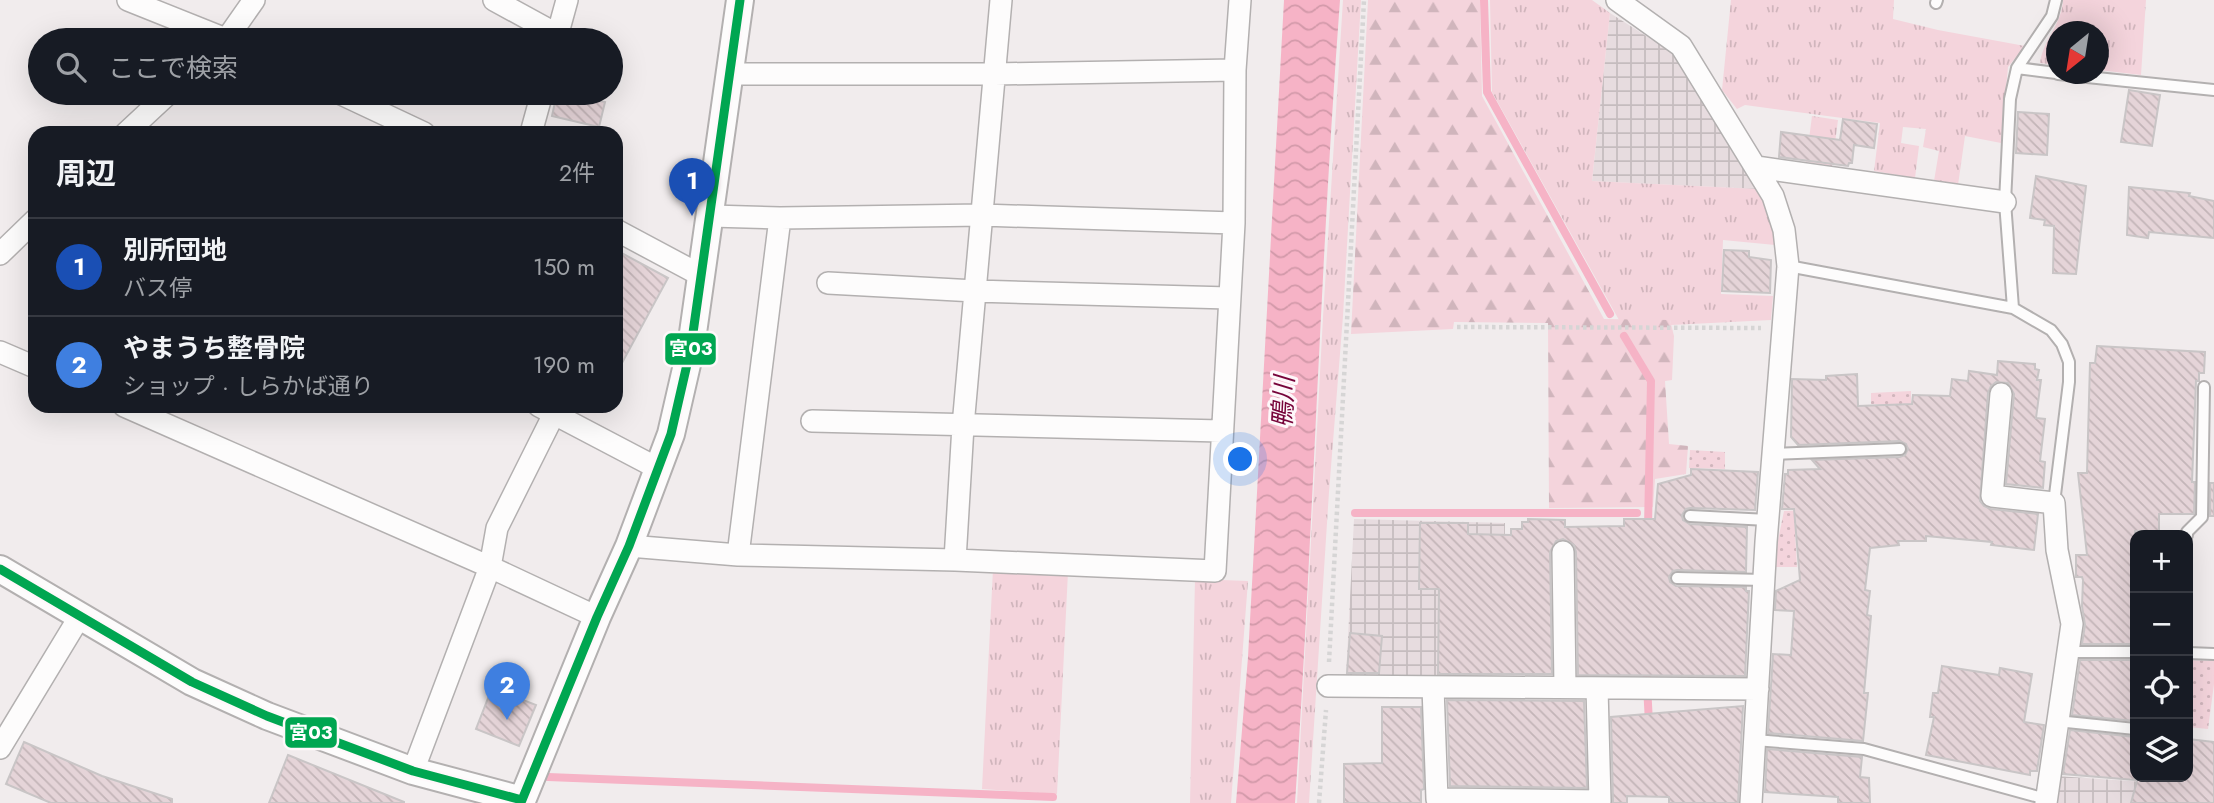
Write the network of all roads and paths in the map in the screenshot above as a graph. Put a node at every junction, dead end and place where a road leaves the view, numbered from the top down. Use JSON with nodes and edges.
{"nodes":[{"id":1,"x":128,"y":0,"type":"edge"},
{"id":2,"x":254,"y":0,"type":"edge"},
{"id":3,"x":495,"y":0,"type":"edge"},
{"id":4,"x":567,"y":0,"type":"edge"},
{"id":5,"x":740,"y":0,"type":"edge"},
{"id":6,"x":1001,"y":0,"type":"edge"},
{"id":7,"x":1240,"y":0,"type":"edge"},
{"id":8,"x":1364,"y":0,"type":"edge"},
{"id":9,"x":1617,"y":0,"type":"edge"},
{"id":10,"x":2056,"y":0,"type":"edge"},
{"id":11,"x":197,"y":28,"type":"edge"},
{"id":12,"x":235,"y":28,"type":"edge"},
{"id":13,"x":542,"y":28,"type":"edge"},
{"id":14,"x":559,"y":28,"type":"edge"},
{"id":15,"x":2017,"y":68,"type":"junction"},
{"id":16,"x":1235,"y":70,"type":"junction"},
{"id":17,"x":2046,"y":72,"type":"edge"},
{"id":18,"x":730,"y":74,"type":"junction"},
{"id":19,"x":995,"y":74,"type":"junction"},
{"id":20,"x":2109,"y":79,"type":"edge"},
{"id":21,"x":2214,"y":90,"type":"edge"},
{"id":22,"x":156,"y":105,"type":"edge"},
{"id":23,"x":364,"y":105,"type":"edge"},
{"id":24,"x":539,"y":105,"type":"edge"},
{"id":25,"x":134,"y":126,"type":"edge"},
{"id":26,"x":409,"y":126,"type":"edge"},
{"id":27,"x":533,"y":126,"type":"edge"},
{"id":28,"x":1756,"y":167,"type":"junction"},
{"id":29,"x":2005,"y":202,"type":"junction"},
{"id":30,"x":982,"y":215,"type":"junction"},
{"id":31,"x":711,"y":216,"type":"junction"},
{"id":32,"x":780,"y":218,"type":"junction"},
{"id":33,"x":1234,"y":223,"type":"junction"},
{"id":34,"x":28,"y":227,"type":"edge"},
{"id":35,"x":623,"y":234,"type":"edge"},
{"id":36,"x":0,"y":254,"type":"edge"},
{"id":37,"x":1788,"y":266,"type":"junction"},
{"id":38,"x":702,"y":276,"type":"junction"},
{"id":39,"x":828,"y":283,"type":"dead end"},
{"id":40,"x":975,"y":291,"type":"junction"},
{"id":41,"x":1229,"y":298,"type":"junction"},
{"id":42,"x":2013,"y":308,"type":"junction"},
{"id":43,"x":1457,"y":327,"type":"dead end"},
{"id":44,"x":1783,"y":328,"type":"junction"},
{"id":45,"x":0,"y":352,"type":"edge"},
{"id":46,"x":28,"y":364,"type":"edge"},
{"id":47,"x":2204,"y":387,"type":"dead end"},
{"id":48,"x":2001,"y":394,"type":"dead end"},
{"id":49,"x":140,"y":413,"type":"edge"},
{"id":50,"x":546,"y":413,"type":"edge"},
{"id":51,"x":553,"y":413,"type":"edge"},
{"id":52,"x":812,"y":421,"type":"dead end"},
{"id":53,"x":963,"y":426,"type":"junction"},
{"id":54,"x":1221,"y":431,"type":"junction"},
{"id":55,"x":1900,"y":449,"type":"dead end"},
{"id":56,"x":1774,"y":453,"type":"junction"},
{"id":57,"x":659,"y":468,"type":"junction"},
{"id":58,"x":2054,"y":503,"type":"junction"},
{"id":59,"x":1690,"y":516,"type":"dead end"},
{"id":60,"x":1768,"y":520,"type":"junction"},
{"id":61,"x":2190,"y":530,"type":"edge"},
{"id":62,"x":629,"y":546,"type":"junction"},
{"id":63,"x":1563,"y":552,"type":"dead end"},
{"id":64,"x":738,"y":555,"type":"junction"},
{"id":65,"x":955,"y":560,"type":"junction"},
{"id":66,"x":490,"y":567,"type":"junction"},
{"id":67,"x":0,"y":569,"type":"edge"},
{"id":68,"x":1677,"y":578,"type":"dead end"},
{"id":69,"x":1764,"y":580,"type":"junction"},
{"id":70,"x":80,"y":616,"type":"junction"},
{"id":71,"x":597,"y":617,"type":"junction"},
{"id":72,"x":2069,"y":652,"type":"junction"},
{"id":73,"x":2130,"y":652,"type":"edge"},
{"id":74,"x":2193,"y":653,"type":"edge"},
{"id":75,"x":2214,"y":654,"type":"edge"},
{"id":76,"x":1328,"y":686,"type":"junction"},
{"id":77,"x":1433,"y":687,"type":"junction"},
{"id":78,"x":1565,"y":687,"type":"junction"},
{"id":79,"x":1598,"y":688,"type":"junction"},
{"id":80,"x":1758,"y":689,"type":"junction"},
{"id":81,"x":2057,"y":721,"type":"junction"},
{"id":82,"x":2130,"y":728,"type":"edge"},
{"id":83,"x":1755,"y":740,"type":"junction"},
{"id":84,"x":0,"y":748,"type":"edge"},
{"id":85,"x":413,"y":771,"type":"junction"},
{"id":86,"x":2046,"y":801,"type":"edge"},
{"id":87,"x":522,"y":802,"type":"edge"},
{"id":88,"x":1319,"y":803,"type":"edge"},
{"id":89,"x":1751,"y":803,"type":"edge"},
{"id":90,"x":1758,"y":803,"type":"edge"}],
"edges":[{"from":1,"to":11,"type":"street"},
{"from":2,"to":12,"type":"street"},
{"from":3,"to":13,"type":"street"},
{"from":4,"to":14,"type":"street"},
{"from":5,"to":18,"type":"street"},
{"from":6,"to":19,"type":"street"},
{"from":7,"to":16,"type":"street"},
{"from":8,"to":76,"type":"path"},
{"from":9,"to":28,"type":"street"},
{"from":10,"to":15,"type":"lane"},
{"from":15,"to":17,"type":"lane"},
{"from":15,"to":29,"type":"lane"},
{"from":16,"to":19,"type":"street"},
{"from":16,"to":33,"type":"street"},
{"from":18,"to":19,"type":"street"},
{"from":18,"to":31,"type":"street"},
{"from":19,"to":30,"type":"street"},
{"from":20,"to":21,"type":"lane"},
{"from":22,"to":25,"type":"street"},
{"from":23,"to":26,"type":"street"},
{"from":24,"to":27,"type":"street"},
{"from":28,"to":29,"type":"street"},
{"from":28,"to":37,"type":"street"},
{"from":29,"to":42,"type":"lane"},
{"from":30,"to":32,"type":"street"},
{"from":30,"to":33,"type":"street"},
{"from":30,"to":40,"type":"street"},
{"from":31,"to":32,"type":"street"},
{"from":31,"to":38,"type":"street"},
{"from":32,"to":64,"type":"street"},
{"from":33,"to":41,"type":"street"},
{"from":34,"to":36,"type":"street"},
{"from":35,"to":38,"type":"street"},
{"from":37,"to":42,"type":"lane"},
{"from":37,"to":44,"type":"street"},
{"from":38,"to":57,"type":"street"},
{"from":39,"to":40,"type":"street"},
{"from":40,"to":41,"type":"street"},
{"from":40,"to":53,"type":"street"},
{"from":41,"to":54,"type":"street"},
{"from":42,"to":58,"type":"lane"},
{"from":43,"to":44,"type":"path"},
{"from":44,"to":56,"type":"street"},
{"from":45,"to":46,"type":"street"},
{"from":47,"to":61,"type":"lane"},
{"from":48,"to":58,"type":"street"},
{"from":49,"to":66,"type":"street"},
{"from":50,"to":66,"type":"street"},
{"from":51,"to":57,"type":"street"},
{"from":52,"to":53,"type":"street"},
{"from":53,"to":54,"type":"street"},
{"from":53,"to":65,"type":"street"},
{"from":54,"to":65,"type":"street"},
{"from":55,"to":56,"type":"lane"},
{"from":56,"to":60,"type":"street"},
{"from":57,"to":62,"type":"street"},
{"from":58,"to":72,"type":"street"},
{"from":59,"to":60,"type":"lane"},
{"from":60,"to":69,"type":"street"},
{"from":62,"to":64,"type":"street"},
{"from":62,"to":71,"type":"street"},
{"from":63,"to":78,"type":"street"},
{"from":64,"to":65,"type":"street"},
{"from":66,"to":71,"type":"street"},
{"from":66,"to":85,"type":"street"},
{"from":67,"to":70,"type":"street"},
{"from":68,"to":69,"type":"lane"},
{"from":69,"to":80,"type":"street"},
{"from":70,"to":84,"type":"street"},
{"from":70,"to":85,"type":"street"},
{"from":71,"to":87,"type":"street"},
{"from":72,"to":73,"type":"lane"},
{"from":72,"to":81,"type":"street"},
{"from":74,"to":75,"type":"lane"},
{"from":76,"to":77,"type":"street"},
{"from":76,"to":88,"type":"path"},
{"from":77,"to":78,"type":"street"},
{"from":77,"to":79,"type":"street"},
{"from":78,"to":79,"type":"street"},
{"from":79,"to":80,"type":"street"},
{"from":80,"to":83,"type":"street"},
{"from":81,"to":82,"type":"lane"},
{"from":81,"to":86,"type":"street"},
{"from":83,"to":86,"type":"lane"},
{"from":83,"to":89,"type":"street"},
{"from":85,"to":87,"type":"street"},
{"from":89,"to":90,"type":"lane"}]}
